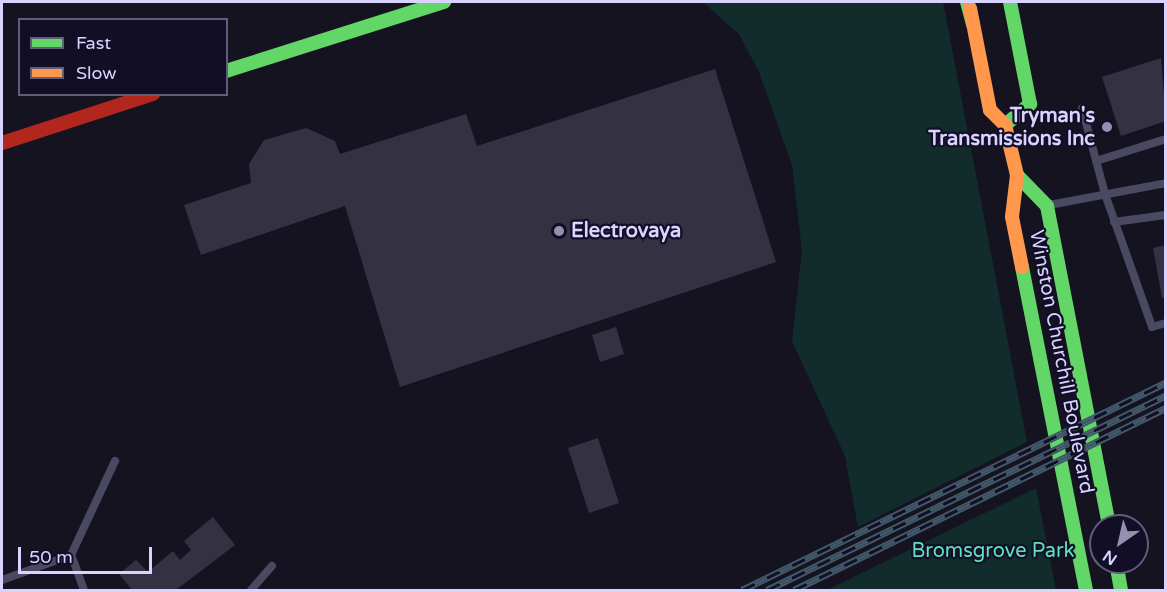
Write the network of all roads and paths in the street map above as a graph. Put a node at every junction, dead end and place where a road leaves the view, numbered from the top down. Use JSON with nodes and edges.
{"nodes":[{"id":1,"x":444,"y":2,"type":"edge"},
{"id":2,"x":968,"y":2,"type":"edge"},
{"id":3,"x":1010,"y":2,"type":"edge"},
{"id":4,"x":228,"y":70,"type":"edge"},
{"id":5,"x":147,"y":96,"type":"edge"},
{"id":6,"x":1082,"y":108,"type":"dead end"},
{"id":7,"x":1005,"y":125,"type":"junction"},
{"id":8,"x":1166,"y":139,"type":"edge"},
{"id":9,"x":2,"y":143,"type":"edge"},
{"id":10,"x":1096,"y":161,"type":"junction"},
{"id":11,"x":1017,"y":175,"type":"junction"},
{"id":12,"x":1166,"y":183,"type":"edge"},
{"id":13,"x":1105,"y":194,"type":"junction"},
{"id":14,"x":1047,"y":206,"type":"junction"},
{"id":15,"x":1166,"y":215,"type":"edge"},
{"id":16,"x":1114,"y":222,"type":"junction"},
{"id":17,"x":1166,"y":323,"type":"edge"},
{"id":18,"x":115,"y":461,"type":"dead end"},
{"id":19,"x":1107,"y":514,"type":"edge"},
{"id":20,"x":71,"y":555,"type":"junction"},
{"id":21,"x":272,"y":566,"type":"dead end"},
{"id":22,"x":1118,"y":574,"type":"edge"},
{"id":23,"x":2,"y":580,"type":"edge"},
{"id":24,"x":84,"y":591,"type":"edge"},
{"id":25,"x":251,"y":591,"type":"edge"},
{"id":26,"x":1086,"y":591,"type":"edge"},
{"id":27,"x":1121,"y":591,"type":"edge"}],
"edges":[{"from":1,"to":4,"type":"main road"},
{"from":2,"to":7,"type":"main road","name":"Winston Churchill Boulevard"},
{"from":3,"to":7,"type":"main road"},
{"from":5,"to":9,"type":"main road"},
{"from":6,"to":10,"type":"lane"},
{"from":7,"to":11,"type":"main road","name":"Winston Churchill Boulevard"},
{"from":8,"to":10,"type":"lane"},
{"from":10,"to":13,"type":"lane"},
{"from":11,"to":14,"type":"main road","name":"Winston Churchill Boulevard"},
{"from":11,"to":26,"type":"main road","name":"Winston Churchill Boulevard"},
{"from":12,"to":13,"type":"lane"},
{"from":13,"to":14,"type":"lane"},
{"from":13,"to":16,"type":"lane"},
{"from":14,"to":19,"type":"main road","name":"Winston Churchill Boulevard"},
{"from":15,"to":16,"type":"lane"},
{"from":16,"to":17,"type":"lane"},
{"from":18,"to":20,"type":"lane"},
{"from":20,"to":23,"type":"lane"},
{"from":20,"to":24,"type":"lane"},
{"from":21,"to":25,"type":"lane"},
{"from":22,"to":27,"type":"main road"}]}
